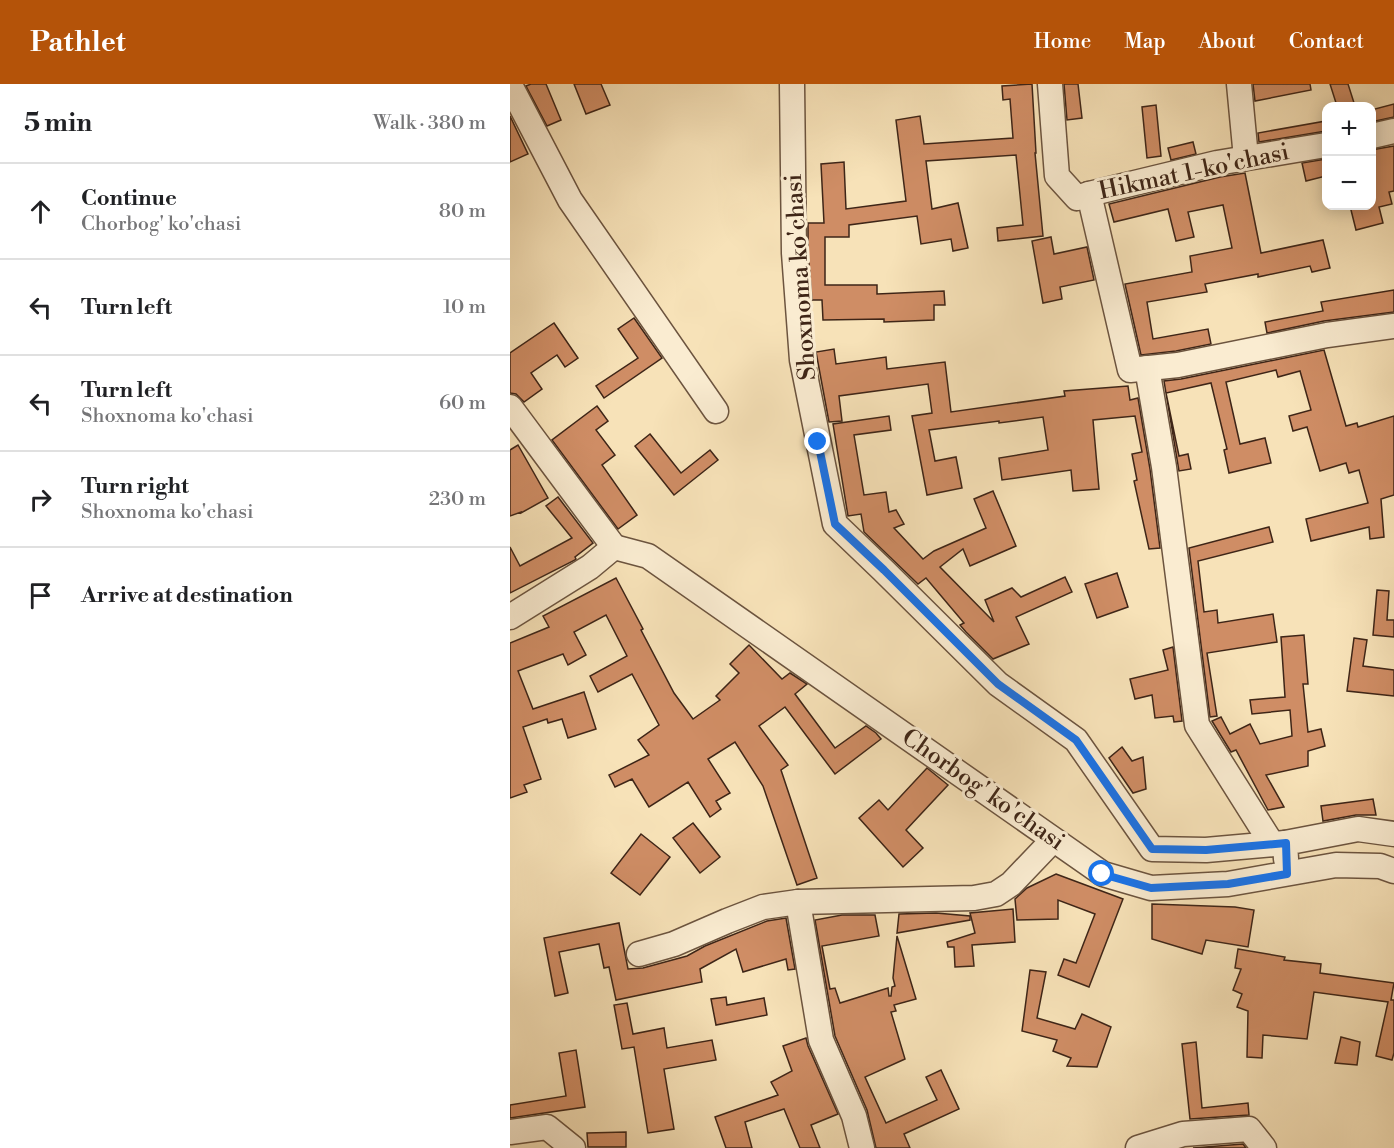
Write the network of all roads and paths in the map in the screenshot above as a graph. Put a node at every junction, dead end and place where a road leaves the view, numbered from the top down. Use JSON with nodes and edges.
{"nodes":[{"id":1,"x":792,"y":84,"type":"edge"},
{"id":2,"x":1050,"y":84,"type":"edge"},
{"id":3,"x":1239,"y":84,"type":"edge"},
{"id":4,"x":510,"y":85,"type":"edge"},
{"id":5,"x":1394,"y":131,"type":"edge"},
{"id":6,"x":1376,"y":135,"type":"edge"},
{"id":7,"x":1322,"y":146,"type":"edge"},
{"id":8,"x":1246,"y":158,"type":"junction"},
{"id":9,"x":1089,"y":194,"type":"junction"},
{"id":10,"x":1394,"y":326,"type":"edge"},
{"id":11,"x":1147,"y":368,"type":"junction"},
{"id":12,"x":510,"y":407,"type":"edge"},
{"id":13,"x":716,"y":411,"type":"dead end"},
{"id":14,"x":615,"y":548,"type":"junction"},
{"id":15,"x":510,"y":617,"type":"edge"},
{"id":16,"x":1394,"y":834,"type":"edge"},
{"id":17,"x":1053,"y":840,"type":"junction"},
{"id":18,"x":1279,"y":844,"type":"junction"},
{"id":19,"x":1394,"y":871,"type":"edge"},
{"id":20,"x":1287,"y":874,"type":"junction"},
{"id":21,"x":798,"y":902,"type":"junction"},
{"id":22,"x":639,"y":954,"type":"dead end"},
{"id":23,"x":510,"y":1132,"type":"edge"},
{"id":24,"x":573,"y":1148,"type":"edge"},
{"id":25,"x":862,"y":1148,"type":"edge"},
{"id":26,"x":1138,"y":1148,"type":"edge"},
{"id":27,"x":1264,"y":1148,"type":"edge"}],
"edges":[{"from":1,"to":18,"type":"street","name":"Shoxnoma ko'chasi"},
{"from":2,"to":9,"type":"street","name":"Hikmat 1-ko'chasi"},
{"from":3,"to":8,"type":"street"},
{"from":4,"to":13,"type":"street"},
{"from":5,"to":6,"type":"street"},
{"from":7,"to":8,"type":"street","name":"Hikmat 1-ko'chasi"},
{"from":8,"to":9,"type":"street","name":"Hikmat 1-ko'chasi"},
{"from":9,"to":11,"type":"street"},
{"from":10,"to":11,"type":"street"},
{"from":11,"to":18,"type":"street"},
{"from":12,"to":14,"type":"street"},
{"from":14,"to":15,"type":"street"},
{"from":14,"to":17,"type":"street","name":"Chorbog' ko'chasi"},
{"from":16,"to":18,"type":"street"},
{"from":17,"to":20,"type":"street","name":"Chorbog' ko'chasi"},
{"from":17,"to":21,"type":"street"},
{"from":18,"to":20,"type":"street"},
{"from":19,"to":20,"type":"street","name":"Chorbog' ko'chasi"},
{"from":21,"to":22,"type":"street"},
{"from":21,"to":25,"type":"street"},
{"from":23,"to":24,"type":"street"},
{"from":26,"to":27,"type":"street"}]}
